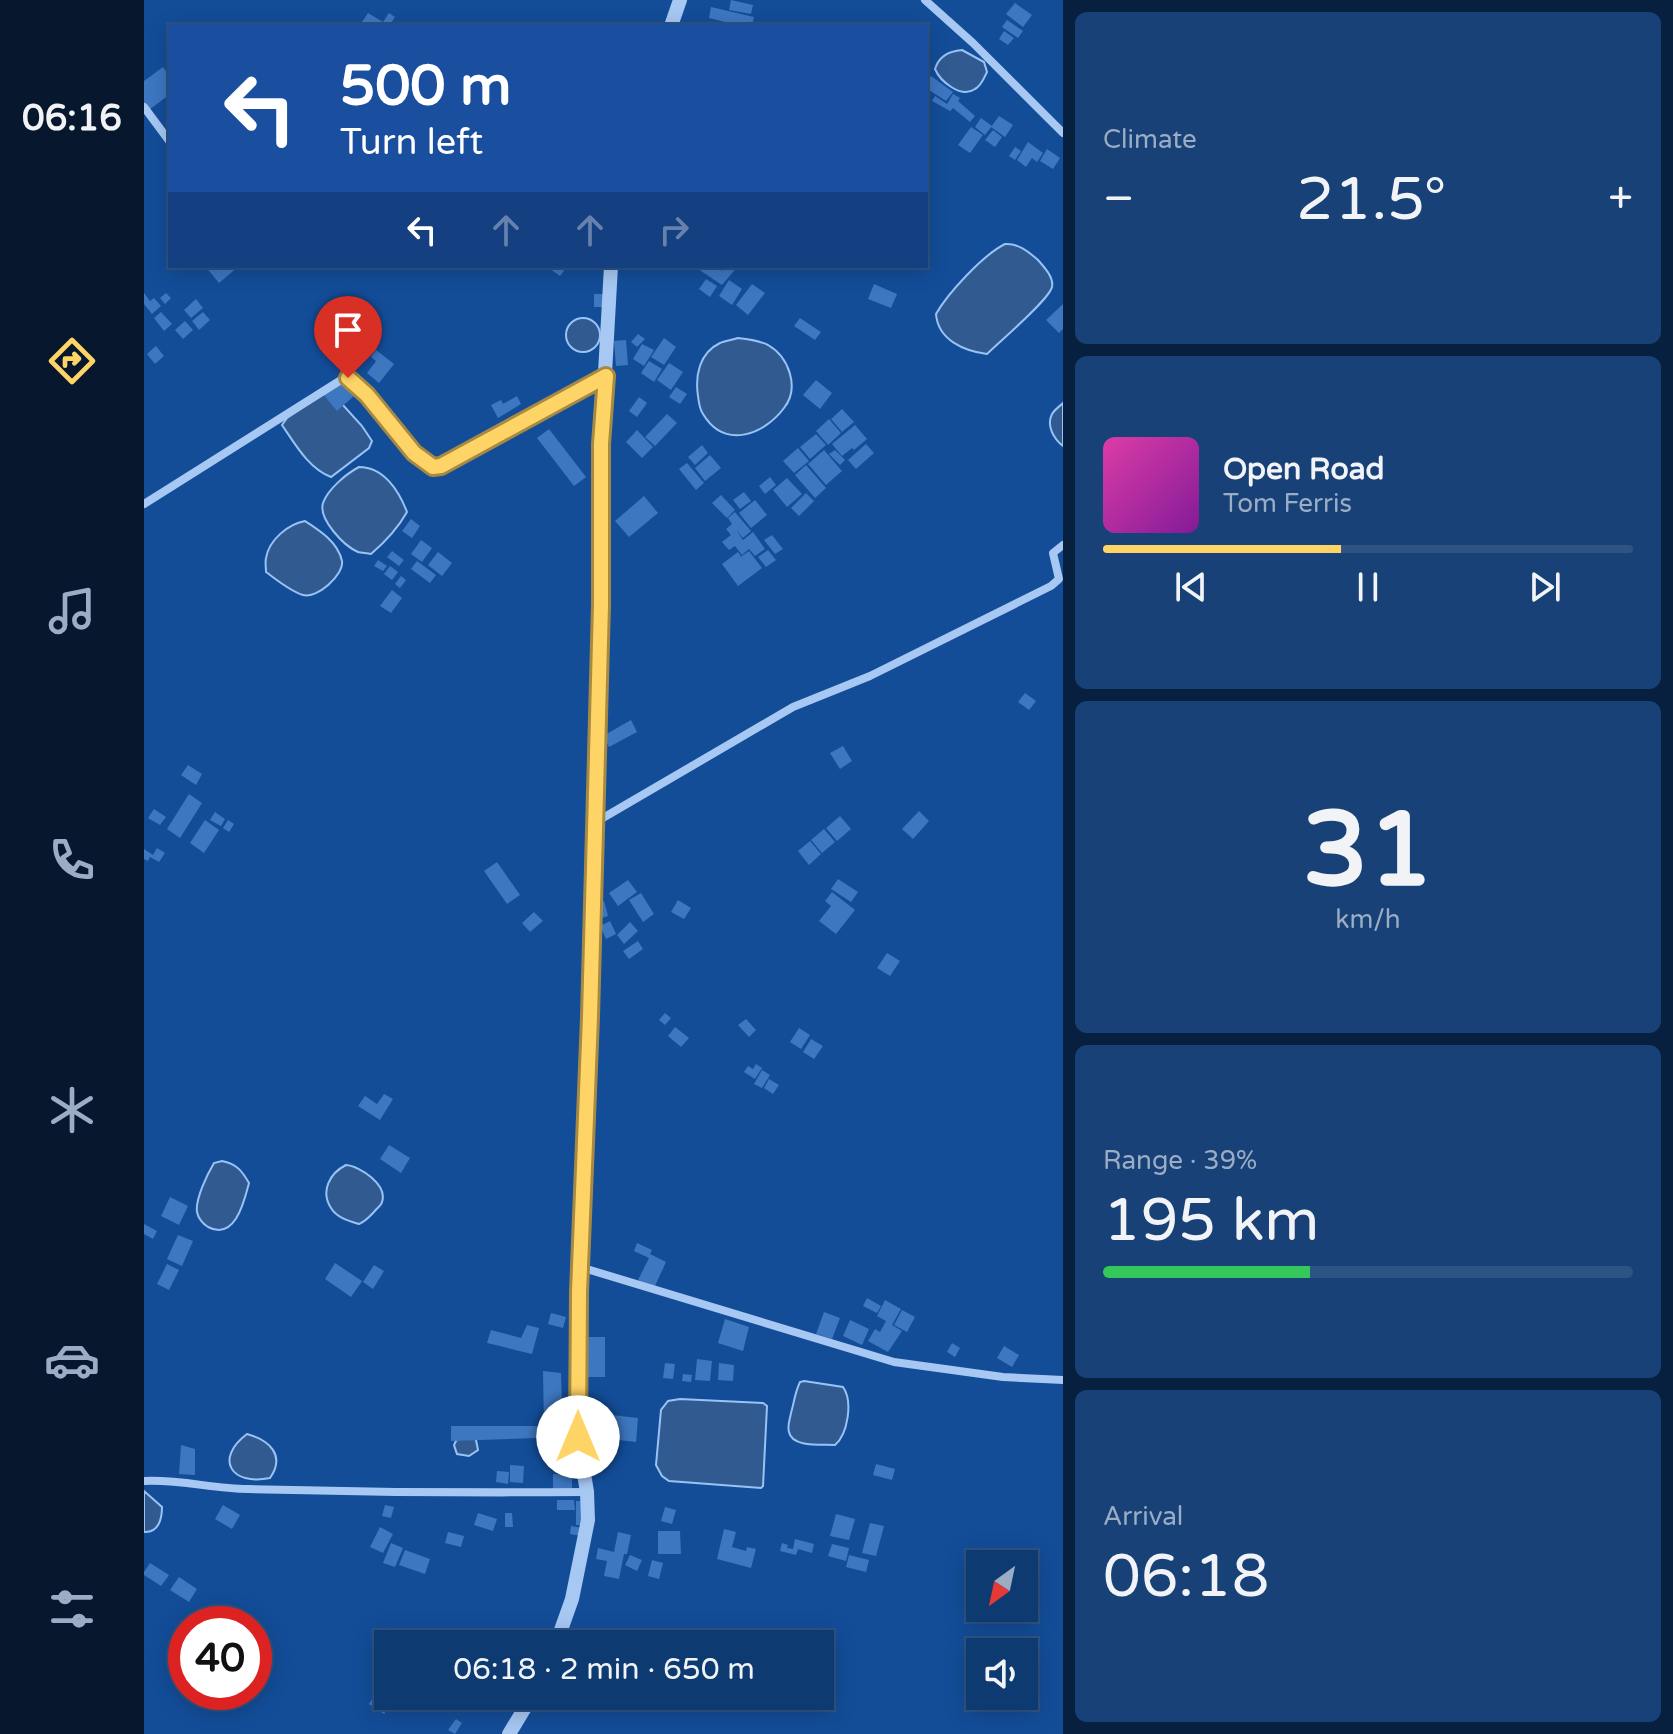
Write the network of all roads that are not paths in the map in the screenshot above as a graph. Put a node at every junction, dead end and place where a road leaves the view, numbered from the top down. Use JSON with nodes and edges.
{"nodes":[{"id":1,"x":680,"y":0,"type":"edge"},
{"id":2,"x":925,"y":0,"type":"edge"},
{"id":3,"x":672,"y":24,"type":"edge"},
{"id":4,"x":144,"y":107,"type":"edge"},
{"id":5,"x":1063,"y":133,"type":"edge"},
{"id":6,"x":168,"y":139,"type":"edge"},
{"id":7,"x":611,"y":268,"type":"edge"},
{"id":8,"x":606,"y":376,"type":"junction"},
{"id":9,"x":144,"y":504,"type":"edge"},
{"id":10,"x":1063,"y":545,"type":"edge"},
{"id":11,"x":596,"y":822,"type":"junction"},
{"id":12,"x":580,"y":1267,"type":"junction"},
{"id":13,"x":1063,"y":1380,"type":"edge"},
{"id":14,"x":144,"y":1481,"type":"edge"},
{"id":15,"x":587,"y":1492,"type":"junction"},
{"id":16,"x":561,"y":1630,"type":"edge"},
{"id":17,"x":524,"y":1710,"type":"edge"},
{"id":18,"x":509,"y":1734,"type":"edge"}],
"edges":[{"from":1,"to":3,"type":"street"},
{"from":2,"to":5,"type":"street"},
{"from":4,"to":6,"type":"street"},
{"from":7,"to":8,"type":"street"},
{"from":8,"to":9,"type":"street"},
{"from":8,"to":11,"type":"street"},
{"from":10,"to":11,"type":"street"},
{"from":11,"to":12,"type":"street"},
{"from":12,"to":13,"type":"street"},
{"from":12,"to":15,"type":"street"},
{"from":14,"to":15,"type":"street"},
{"from":15,"to":16,"type":"street"},
{"from":17,"to":18,"type":"street"}]}
